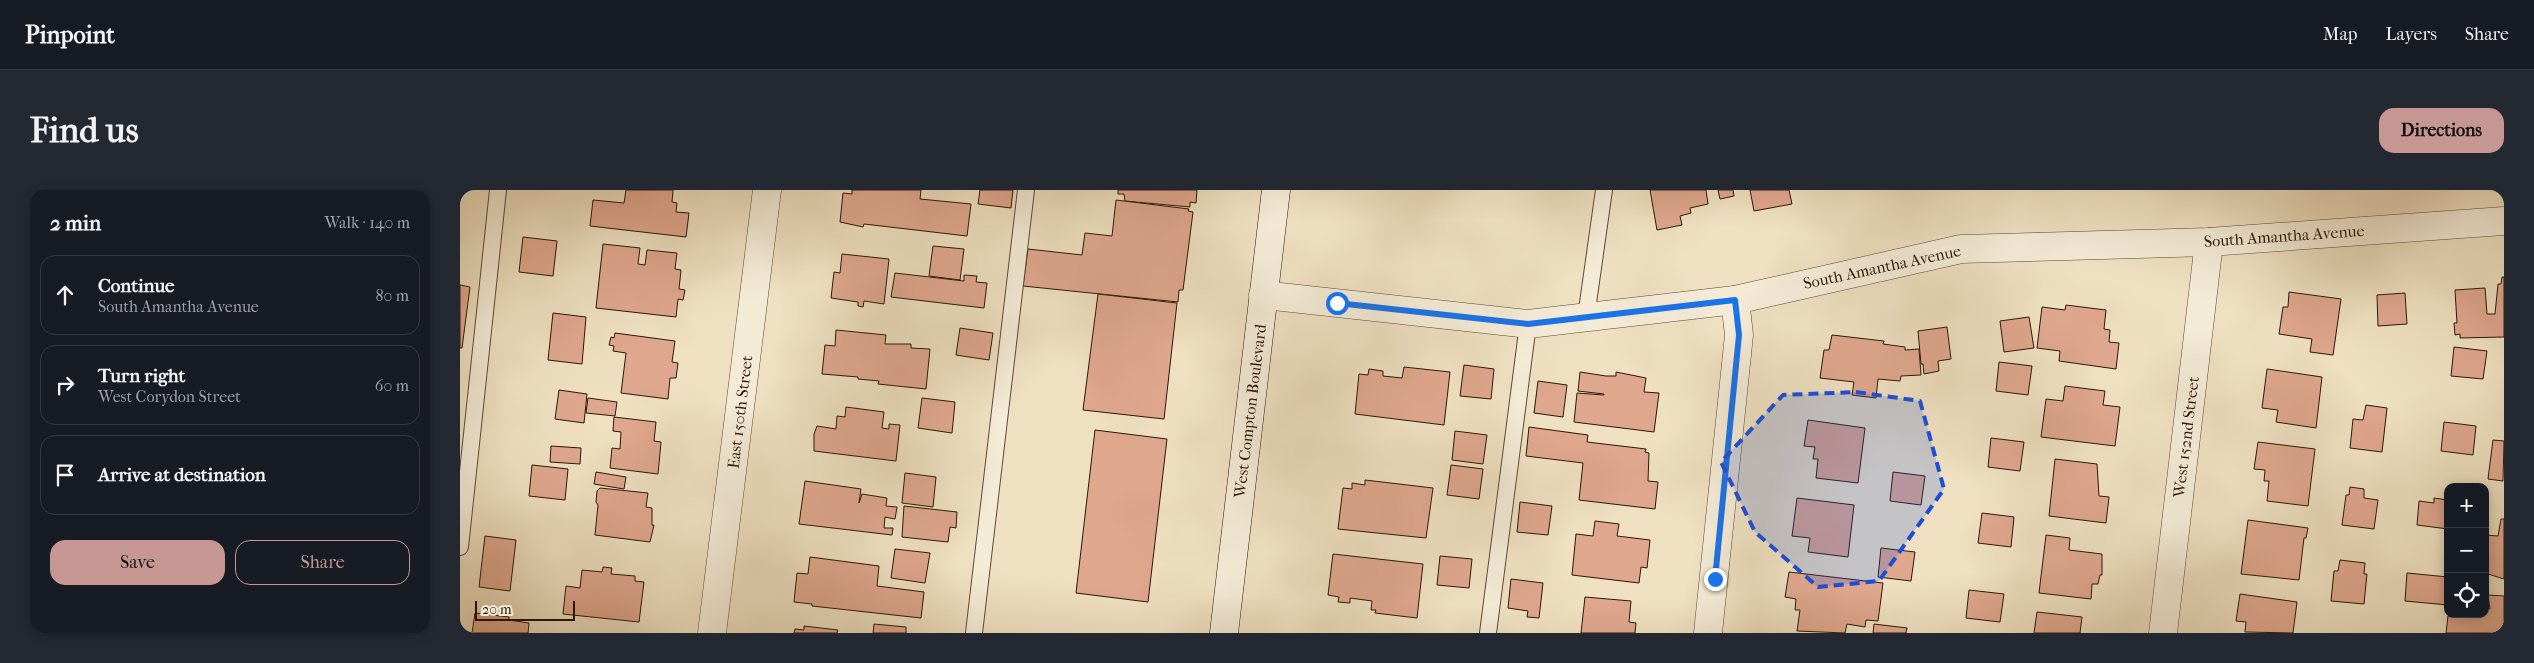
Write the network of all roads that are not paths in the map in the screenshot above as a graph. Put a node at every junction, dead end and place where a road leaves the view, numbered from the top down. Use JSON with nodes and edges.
{"nodes":[{"id":1,"x":498,"y":190,"type":"edge"},
{"id":2,"x":767,"y":190,"type":"edge"},
{"id":3,"x":1026,"y":190,"type":"edge"},
{"id":4,"x":1276,"y":190,"type":"edge"},
{"id":5,"x":1604,"y":190,"type":"edge"},
{"id":6,"x":2504,"y":221,"type":"edge"},
{"id":7,"x":2209,"y":242,"type":"junction"},
{"id":8,"x":1263,"y":295,"type":"junction"},
{"id":9,"x":1735,"y":300,"type":"junction"},
{"id":10,"x":1586,"y":317,"type":"junction"},
{"id":11,"x":1528,"y":324,"type":"junction"},
{"id":12,"x":460,"y":548,"type":"edge"},
{"id":13,"x":712,"y":633,"type":"edge"},
{"id":14,"x":974,"y":633,"type":"edge"},
{"id":15,"x":1224,"y":633,"type":"edge"},
{"id":16,"x":1488,"y":633,"type":"edge"},
{"id":17,"x":1708,"y":633,"type":"edge"},
{"id":18,"x":2163,"y":633,"type":"edge"}],
"edges":[{"from":1,"to":12,"type":"lane"},
{"from":2,"to":13,"type":"street","name":"East 150th Street"},
{"from":3,"to":14,"type":"lane"},
{"from":4,"to":8,"type":"street","name":"West Compton Boulevard"},
{"from":5,"to":10,"type":"lane"},
{"from":6,"to":7,"type":"street","name":"South Amantha Avenue"},
{"from":7,"to":9,"type":"street","name":"South Amantha Avenue"},
{"from":7,"to":18,"type":"street","name":"West 152nd Street"},
{"from":8,"to":11,"type":"street","name":"South Amantha Avenue"},
{"from":8,"to":15,"type":"street","name":"West Compton Boulevard"},
{"from":9,"to":10,"type":"street","name":"South Amantha Avenue"},
{"from":9,"to":17,"type":"street"},
{"from":10,"to":11,"type":"street","name":"South Amantha Avenue"},
{"from":11,"to":16,"type":"lane"}]}
